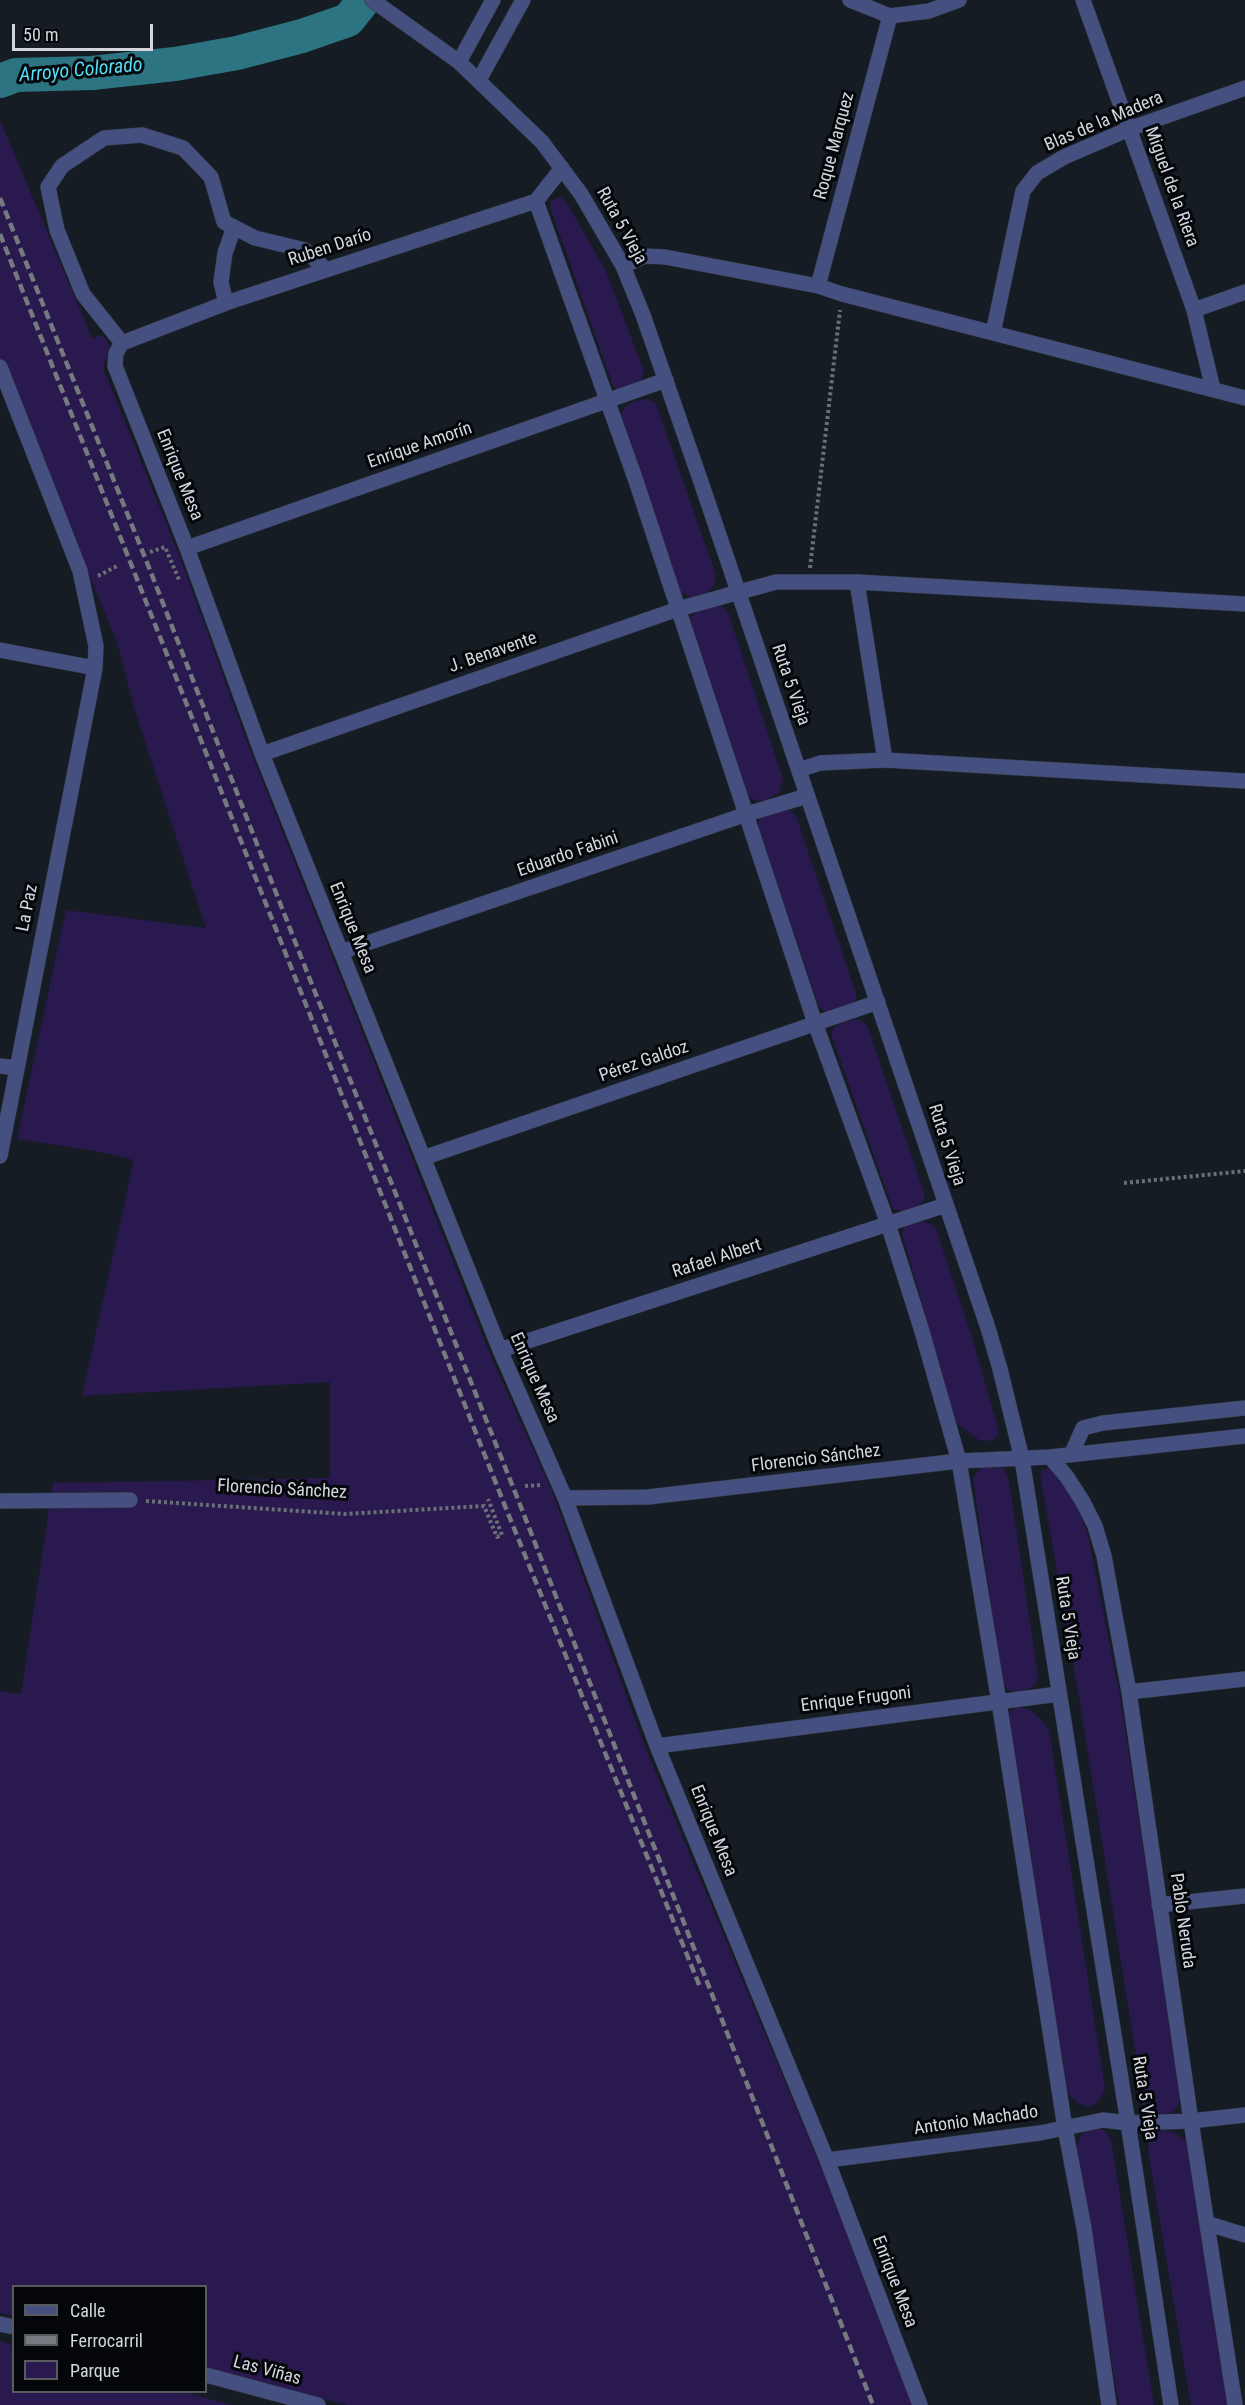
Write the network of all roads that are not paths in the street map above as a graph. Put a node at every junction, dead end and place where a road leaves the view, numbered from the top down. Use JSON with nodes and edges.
{"nodes":[{"id":1,"x":372,"y":0,"type":"edge"},
{"id":2,"x":493,"y":0,"type":"edge"},
{"id":3,"x":523,"y":0,"type":"edge"},
{"id":4,"x":850,"y":0,"type":"edge"},
{"id":5,"x":959,"y":0,"type":"edge"},
{"id":6,"x":1083,"y":0,"type":"edge"},
{"id":7,"x":890,"y":16,"type":"junction"},
{"id":8,"x":459,"y":62,"type":"junction"},
{"id":9,"x":479,"y":80,"type":"junction"},
{"id":10,"x":1245,"y":88,"type":"edge"},
{"id":11,"x":1129,"y":129,"type":"junction"},
{"id":12,"x":562,"y":168,"type":"junction"},
{"id":13,"x":536,"y":201,"type":"junction"},
{"id":14,"x":234,"y":227,"type":"junction"},
{"id":15,"x":623,"y":266,"type":"junction"},
{"id":16,"x":326,"y":270,"type":"junction"},
{"id":17,"x":818,"y":286,"type":"junction"},
{"id":18,"x":1245,"y":292,"type":"edge"},
{"id":19,"x":226,"y":303,"type":"junction"},
{"id":20,"x":1194,"y":310,"type":"junction"},
{"id":21,"x":993,"y":333,"type":"junction"},
{"id":22,"x":122,"y":343,"type":"junction"},
{"id":23,"x":0,"y":367,"type":"edge"},
{"id":24,"x":666,"y":380,"type":"junction"},
{"id":25,"x":1213,"y":389,"type":"junction"},
{"id":26,"x":1245,"y":398,"type":"edge"},
{"id":27,"x":607,"y":402,"type":"junction"},
{"id":28,"x":187,"y":548,"type":"junction"},
{"id":29,"x":857,"y":582,"type":"junction"},
{"id":30,"x":738,"y":592,"type":"junction"},
{"id":31,"x":1245,"y":604,"type":"edge"},
{"id":32,"x":678,"y":609,"type":"junction"},
{"id":33,"x":0,"y":650,"type":"edge"},
{"id":34,"x":95,"y":668,"type":"junction"},
{"id":35,"x":262,"y":754,"type":"junction"},
{"id":36,"x":885,"y":760,"type":"junction"},
{"id":37,"x":799,"y":770,"type":"junction"},
{"id":38,"x":1245,"y":781,"type":"edge"},
{"id":39,"x":807,"y":796,"type":"junction"},
{"id":40,"x":747,"y":814,"type":"junction"},
{"id":41,"x":341,"y":952,"type":"junction"},
{"id":42,"x":878,"y":1002,"type":"junction"},
{"id":43,"x":815,"y":1023,"type":"junction"},
{"id":44,"x":0,"y":1066,"type":"edge"},
{"id":45,"x":17,"y":1068,"type":"junction"},
{"id":46,"x":0,"y":1156,"type":"edge"},
{"id":47,"x":423,"y":1158,"type":"junction"},
{"id":48,"x":946,"y":1205,"type":"junction"},
{"id":49,"x":888,"y":1224,"type":"junction"},
{"id":50,"x":500,"y":1350,"type":"junction"},
{"id":51,"x":1245,"y":1408,"type":"edge"},
{"id":52,"x":1245,"y":1436,"type":"edge"},
{"id":53,"x":1071,"y":1455,"type":"junction"},
{"id":54,"x":1050,"y":1457,"type":"junction"},
{"id":55,"x":1022,"y":1459,"type":"junction"},
{"id":56,"x":959,"y":1461,"type":"junction"},
{"id":57,"x":565,"y":1498,"type":"junction"},
{"id":58,"x":130,"y":1500,"type":"road end"},
{"id":59,"x":0,"y":1501,"type":"edge"},
{"id":60,"x":1245,"y":1679,"type":"edge"},
{"id":61,"x":1129,"y":1692,"type":"junction"},
{"id":62,"x":1059,"y":1694,"type":"junction"},
{"id":63,"x":999,"y":1701,"type":"junction"},
{"id":64,"x":657,"y":1746,"type":"junction"},
{"id":65,"x":1245,"y":1896,"type":"edge"},
{"id":66,"x":1159,"y":1905,"type":"junction"},
{"id":67,"x":1245,"y":2115,"type":"edge"},
{"id":68,"x":1191,"y":2121,"type":"junction"},
{"id":69,"x":1128,"y":2123,"type":"junction"},
{"id":70,"x":1065,"y":2128,"type":"junction"},
{"id":71,"x":827,"y":2160,"type":"junction"},
{"id":72,"x":1209,"y":2224,"type":"junction"},
{"id":73,"x":1245,"y":2235,"type":"edge"},
{"id":74,"x":207,"y":2375,"type":"edge"},
{"id":75,"x":318,"y":2405,"type":"edge"},
{"id":76,"x":920,"y":2405,"type":"edge"},
{"id":77,"x":1109,"y":2405,"type":"edge"},
{"id":78,"x":1171,"y":2405,"type":"edge"},
{"id":79,"x":1235,"y":2405,"type":"edge"}],
"edges":[{"from":1,"to":8,"type":"street","name":"Ruta 5 Vieja"},
{"from":2,"to":8,"type":"street"},
{"from":3,"to":9,"type":"street"},
{"from":4,"to":7,"type":"street"},
{"from":5,"to":7,"type":"street"},
{"from":6,"to":11,"type":"street","name":"Miguel de la Riera"},
{"from":7,"to":17,"type":"street","name":"Roque Marquez"},
{"from":8,"to":9,"type":"street","name":"Ruta 5 Vieja"},
{"from":9,"to":12,"type":"street","name":"Ruta 5 Vieja"},
{"from":10,"to":11,"type":"street","name":"Blas de la Madera"},
{"from":11,"to":20,"type":"street","name":"Miguel de la Riera"},
{"from":11,"to":21,"type":"street","name":"Blas de la Madera"},
{"from":12,"to":13,"type":"street"},
{"from":12,"to":15,"type":"street","name":"Ruta 5 Vieja"},
{"from":13,"to":16,"type":"street","name":"Ruben Darío"},
{"from":13,"to":27,"type":"street"},
{"from":14,"to":16,"type":"street"},
{"from":14,"to":19,"type":"street"},
{"from":14,"to":22,"type":"street"},
{"from":15,"to":17,"type":"street"},
{"from":15,"to":24,"type":"street","name":"Ruta 5 Vieja"},
{"from":16,"to":19,"type":"street","name":"Ruben Darío"},
{"from":17,"to":21,"type":"street"},
{"from":18,"to":20,"type":"street"},
{"from":19,"to":22,"type":"street","name":"Ruben Darío"},
{"from":20,"to":25,"type":"street","name":"Miguel de la Riera"},
{"from":21,"to":25,"type":"street"},
{"from":22,"to":28,"type":"street","name":"Enrique Mesa"},
{"from":23,"to":34,"type":"street","name":"La Paz"},
{"from":24,"to":27,"type":"street","name":"Enrique Amorín"},
{"from":24,"to":30,"type":"street","name":"Ruta 5 Vieja"},
{"from":25,"to":26,"type":"street"},
{"from":27,"to":28,"type":"street","name":"Enrique Amorín"},
{"from":27,"to":32,"type":"street"},
{"from":28,"to":35,"type":"street","name":"Enrique Mesa"},
{"from":29,"to":30,"type":"street","name":"J. Benavente"},
{"from":29,"to":31,"type":"street","name":"J. Benavente"},
{"from":29,"to":36,"type":"street"},
{"from":30,"to":32,"type":"street","name":"J. Benavente"},
{"from":30,"to":37,"type":"street","name":"Ruta 5 Vieja"},
{"from":32,"to":35,"type":"street","name":"J. Benavente"},
{"from":32,"to":40,"type":"street"},
{"from":33,"to":34,"type":"street"},
{"from":34,"to":45,"type":"street","name":"La Paz"},
{"from":35,"to":41,"type":"street","name":"Enrique Mesa"},
{"from":36,"to":37,"type":"street"},
{"from":36,"to":38,"type":"street"},
{"from":37,"to":39,"type":"street","name":"Ruta 5 Vieja"},
{"from":39,"to":40,"type":"street","name":"Eduardo Fabini"},
{"from":39,"to":42,"type":"street","name":"Ruta 5 Vieja"},
{"from":40,"to":41,"type":"street","name":"Eduardo Fabini"},
{"from":40,"to":43,"type":"street"},
{"from":41,"to":47,"type":"street","name":"Enrique Mesa"},
{"from":42,"to":43,"type":"street","name":"Pérez Galdoz"},
{"from":42,"to":48,"type":"street","name":"Ruta 5 Vieja"},
{"from":43,"to":47,"type":"street","name":"Pérez Galdoz"},
{"from":43,"to":49,"type":"street"},
{"from":44,"to":45,"type":"street"},
{"from":45,"to":46,"type":"street","name":"La Paz"},
{"from":47,"to":50,"type":"street","name":"Enrique Mesa"},
{"from":48,"to":49,"type":"street","name":"Rafael Albert"},
{"from":48,"to":55,"type":"street","name":"Ruta 5 Vieja"},
{"from":49,"to":50,"type":"street","name":"Rafael Albert"},
{"from":49,"to":56,"type":"street"},
{"from":50,"to":57,"type":"street","name":"Enrique Mesa"},
{"from":51,"to":53,"type":"street"},
{"from":52,"to":53,"type":"street","name":"Florencio Sánchez"},
{"from":53,"to":54,"type":"street","name":"Florencio Sánchez"},
{"from":54,"to":55,"type":"street","name":"Florencio Sánchez"},
{"from":54,"to":61,"type":"street","name":"Pablo Neruda"},
{"from":55,"to":56,"type":"street","name":"Florencio Sánchez"},
{"from":55,"to":62,"type":"street","name":"Ruta 5 Vieja"},
{"from":56,"to":57,"type":"street","name":"Florencio Sánchez"},
{"from":56,"to":63,"type":"street"},
{"from":57,"to":64,"type":"street","name":"Enrique Mesa"},
{"from":58,"to":59,"type":"street"},
{"from":60,"to":61,"type":"street"},
{"from":61,"to":66,"type":"street","name":"Pablo Neruda"},
{"from":62,"to":63,"type":"street","name":"Enrique Frugoni"},
{"from":62,"to":69,"type":"street","name":"Ruta 5 Vieja"},
{"from":63,"to":64,"type":"street","name":"Enrique Frugoni"},
{"from":63,"to":70,"type":"street"},
{"from":64,"to":71,"type":"street","name":"Enrique Mesa"},
{"from":65,"to":66,"type":"street"},
{"from":66,"to":68,"type":"street","name":"Pablo Neruda"},
{"from":67,"to":68,"type":"street","name":"Antonio Machado"},
{"from":68,"to":69,"type":"street","name":"Antonio Machado"},
{"from":68,"to":72,"type":"street","name":"Pablo Neruda"},
{"from":69,"to":70,"type":"street","name":"Antonio Machado"},
{"from":69,"to":78,"type":"street","name":"Ruta 5 Vieja"},
{"from":70,"to":71,"type":"street","name":"Antonio Machado"},
{"from":70,"to":77,"type":"street"},
{"from":71,"to":76,"type":"street","name":"Enrique Mesa"},
{"from":72,"to":73,"type":"street"},
{"from":72,"to":79,"type":"street","name":"Pablo Neruda"},
{"from":74,"to":75,"type":"street","name":"Las Viñas"}]}
